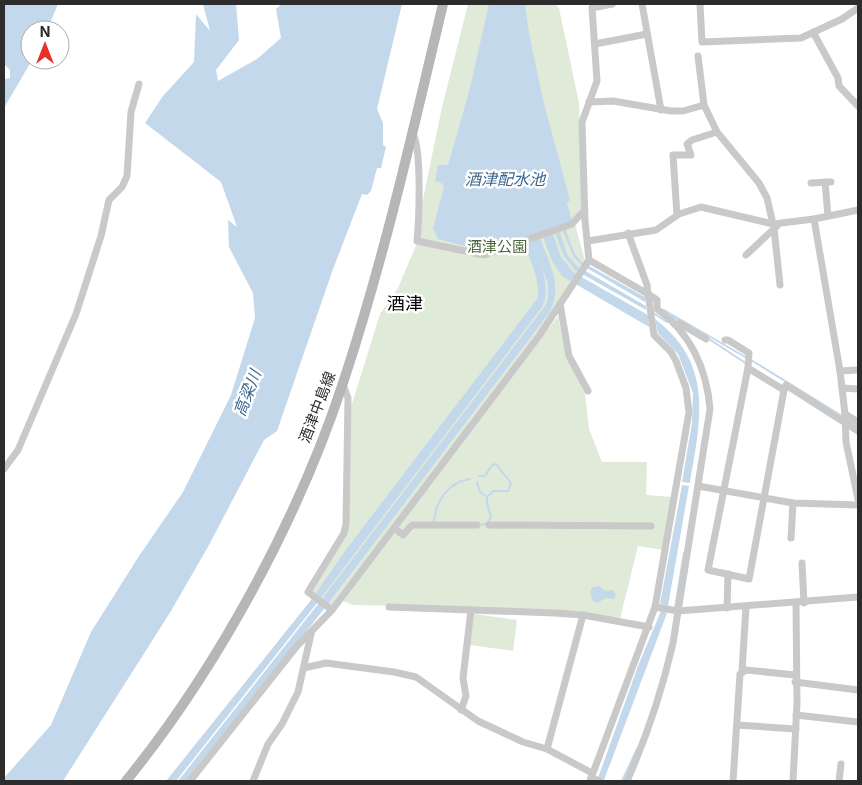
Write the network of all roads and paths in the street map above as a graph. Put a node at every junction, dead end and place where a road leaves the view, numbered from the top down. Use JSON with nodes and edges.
{"nodes":[{"id":1,"x":443,"y":4,"type":"edge"},
{"id":2,"x":612,"y":4,"type":"edge"},
{"id":3,"x":642,"y":4,"type":"edge"},
{"id":4,"x":700,"y":4,"type":"edge"},
{"id":5,"x":858,"y":8,"type":"edge"},
{"id":6,"x":813,"y":32,"type":"junction"},
{"id":7,"x":647,"y":34,"type":"junction"},
{"id":8,"x":594,"y":44,"type":"junction"},
{"id":9,"x":698,"y":56,"type":"dead end"},
{"id":10,"x":139,"y":84,"type":"dead end"},
{"id":11,"x":589,"y":102,"type":"junction"},
{"id":12,"x":704,"y":105,"type":"junction"},
{"id":13,"x":858,"y":106,"type":"edge"},
{"id":14,"x":661,"y":110,"type":"junction"},
{"id":15,"x":717,"y":132,"type":"junction"},
{"id":16,"x":413,"y":133,"type":"junction"},
{"id":17,"x":811,"y":182,"type":"dead end"},
{"id":18,"x":858,"y":210,"type":"edge"},
{"id":19,"x":581,"y":214,"type":"dead end"},
{"id":20,"x":677,"y":215,"type":"junction"},
{"id":21,"x":828,"y":216,"type":"junction"},
{"id":22,"x":814,"y":219,"type":"junction"},
{"id":23,"x":776,"y":225,"type":"junction"},
{"id":24,"x":628,"y":233,"type":"junction"},
{"id":25,"x":588,"y":241,"type":"junction"},
{"id":26,"x":746,"y":255,"type":"dead end"},
{"id":27,"x":588,"y":261,"type":"junction"},
{"id":28,"x":780,"y":285,"type":"dead end"},
{"id":29,"x":648,"y":296,"type":"junction"},
{"id":30,"x":560,"y":304,"type":"junction"},
{"id":31,"x":666,"y":315,"type":"junction"},
{"id":32,"x":706,"y":339,"type":"dead end"},
{"id":33,"x":725,"y":340,"type":"dead end"},
{"id":34,"x":748,"y":368,"type":"junction"},
{"id":35,"x":858,"y":370,"type":"edge"},
{"id":36,"x":840,"y":371,"type":"junction"},
{"id":37,"x":342,"y":385,"type":"junction"},
{"id":38,"x":785,"y":388,"type":"junction"},
{"id":39,"x":842,"y":388,"type":"junction"},
{"id":40,"x":858,"y":389,"type":"edge"},
{"id":41,"x":588,"y":391,"type":"dead end"},
{"id":42,"x":845,"y":414,"type":"junction"},
{"id":43,"x":858,"y":422,"type":"edge"},
{"id":44,"x":845,"y":423,"type":"junction"},
{"id":45,"x":858,"y":431,"type":"edge"},
{"id":46,"x":4,"y":470,"type":"edge"},
{"id":47,"x":698,"y":486,"type":"junction"},
{"id":48,"x":723,"y":489,"type":"junction"},
{"id":49,"x":763,"y":496,"type":"junction"},
{"id":50,"x":858,"y":499,"type":"edge"},
{"id":51,"x":793,"y":503,"type":"junction"},
{"id":52,"x":858,"y":506,"type":"edge"},
{"id":53,"x":488,"y":525,"type":"dead end"},
{"id":54,"x":477,"y":526,"type":"dead end"},
{"id":55,"x":651,"y":526,"type":"dead end"},
{"id":56,"x":398,"y":532,"type":"dead end"},
{"id":57,"x":791,"y":538,"type":"dead end"},
{"id":58,"x":802,"y":563,"type":"dead end"},
{"id":59,"x":728,"y":574,"type":"junction"},
{"id":60,"x":858,"y":597,"type":"edge"},
{"id":61,"x":804,"y":602,"type":"junction"},
{"id":62,"x":796,"y":603,"type":"junction"},
{"id":63,"x":388,"y":607,"type":"dead end"},
{"id":64,"x":657,"y":607,"type":"junction"},
{"id":65,"x":746,"y":607,"type":"junction"},
{"id":66,"x":727,"y":608,"type":"junction"},
{"id":67,"x":330,"y":609,"type":"junction"},
{"id":68,"x":471,"y":610,"type":"junction"},
{"id":69,"x":676,"y":610,"type":"junction"},
{"id":70,"x":583,"y":615,"type":"junction"},
{"id":71,"x":649,"y":627,"type":"junction"},
{"id":72,"x":310,"y":634,"type":"junction"},
{"id":73,"x":304,"y":668,"type":"junction"},
{"id":74,"x":742,"y":671,"type":"junction"},
{"id":75,"x":795,"y":679,"type":"junction"},
{"id":76,"x":858,"y":690,"type":"edge"},
{"id":77,"x":461,"y":710,"type":"junction"},
{"id":78,"x":796,"y":715,"type":"junction"},
{"id":79,"x":858,"y":722,"type":"edge"},
{"id":80,"x":737,"y":725,"type":"junction"},
{"id":81,"x":796,"y":729,"type":"junction"},
{"id":82,"x":547,"y":749,"type":"junction"},
{"id":83,"x":841,"y":764,"type":"dead end"},
{"id":84,"x":594,"y":779,"type":"edge"},
{"id":85,"x":126,"y":781,"type":"edge"},
{"id":86,"x":190,"y":781,"type":"edge"},
{"id":87,"x":253,"y":781,"type":"edge"},
{"id":88,"x":627,"y":781,"type":"edge"},
{"id":89,"x":733,"y":781,"type":"edge"},
{"id":90,"x":793,"y":781,"type":"edge"},
{"id":91,"x":839,"y":781,"type":"edge"}],
"edges":[{"from":1,"to":16,"type":"main road","name":"酒津中島線"},
{"from":2,"to":8,"type":"street"},
{"from":3,"to":7,"type":"street"},
{"from":4,"to":6,"type":"street"},
{"from":5,"to":6,"type":"street"},
{"from":6,"to":13,"type":"street"},
{"from":7,"to":8,"type":"street"},
{"from":7,"to":14,"type":"street"},
{"from":8,"to":11,"type":"street"},
{"from":9,"to":12,"type":"street"},
{"from":10,"to":46,"type":"street"},
{"from":11,"to":14,"type":"street"},
{"from":11,"to":25,"type":"street"},
{"from":12,"to":14,"type":"street"},
{"from":12,"to":15,"type":"street"},
{"from":15,"to":20,"type":"street"},
{"from":15,"to":23,"type":"street"},
{"from":16,"to":19,"type":"street"},
{"from":16,"to":37,"type":"main road","name":"酒津中島線"},
{"from":17,"to":21,"type":"street"},
{"from":18,"to":21,"type":"street"},
{"from":20,"to":23,"type":"street"},
{"from":20,"to":24,"type":"street"},
{"from":21,"to":22,"type":"street"},
{"from":22,"to":23,"type":"street"},
{"from":22,"to":36,"type":"street"},
{"from":23,"to":26,"type":"street"},
{"from":23,"to":28,"type":"street"},
{"from":24,"to":25,"type":"street"},
{"from":24,"to":29,"type":"street"},
{"from":25,"to":27,"type":"street"},
{"from":27,"to":29,"type":"street"},
{"from":27,"to":30,"type":"street"},
{"from":29,"to":31,"type":"street"},
{"from":29,"to":64,"type":"street"},
{"from":30,"to":41,"type":"street"},
{"from":30,"to":67,"type":"street"},
{"from":31,"to":32,"type":"street"},
{"from":31,"to":47,"type":"street"},
{"from":33,"to":34,"type":"street"},
{"from":34,"to":38,"type":"street"},
{"from":34,"to":48,"type":"street"},
{"from":35,"to":36,"type":"street"},
{"from":36,"to":39,"type":"street"},
{"from":37,"to":67,"type":"street"},
{"from":37,"to":85,"type":"main road","name":"酒津中島線"},
{"from":38,"to":44,"type":"street"},
{"from":38,"to":49,"type":"street"},
{"from":39,"to":40,"type":"street"},
{"from":39,"to":42,"type":"street"},
{"from":42,"to":43,"type":"street"},
{"from":42,"to":44,"type":"street"},
{"from":44,"to":45,"type":"street"},
{"from":44,"to":50,"type":"street"},
{"from":47,"to":48,"type":"street"},
{"from":47,"to":69,"type":"street"},
{"from":48,"to":49,"type":"street"},
{"from":48,"to":59,"type":"street"},
{"from":49,"to":51,"type":"street"},
{"from":49,"to":59,"type":"street"},
{"from":51,"to":52,"type":"street"},
{"from":51,"to":57,"type":"street"},
{"from":53,"to":55,"type":"street"},
{"from":54,"to":56,"type":"street"},
{"from":58,"to":61,"type":"street"},
{"from":59,"to":66,"type":"street"},
{"from":60,"to":61,"type":"street"},
{"from":61,"to":62,"type":"street"},
{"from":62,"to":65,"type":"street"},
{"from":62,"to":75,"type":"street"},
{"from":63,"to":68,"type":"street"},
{"from":64,"to":69,"type":"street"},
{"from":64,"to":71,"type":"street"},
{"from":65,"to":66,"type":"street"},
{"from":65,"to":74,"type":"street"},
{"from":66,"to":69,"type":"street"},
{"from":67,"to":72,"type":"street"},
{"from":68,"to":70,"type":"street"},
{"from":68,"to":77,"type":"street"},
{"from":69,"to":88,"type":"street"},
{"from":70,"to":71,"type":"street"},
{"from":70,"to":82,"type":"street"},
{"from":71,"to":84,"type":"street"},
{"from":72,"to":73,"type":"street"},
{"from":72,"to":86,"type":"street"},
{"from":73,"to":77,"type":"street"},
{"from":73,"to":87,"type":"street"},
{"from":74,"to":75,"type":"street"},
{"from":74,"to":80,"type":"street"},
{"from":75,"to":76,"type":"street"},
{"from":75,"to":78,"type":"street"},
{"from":77,"to":82,"type":"street"},
{"from":78,"to":79,"type":"street"},
{"from":78,"to":81,"type":"street"},
{"from":80,"to":81,"type":"street"},
{"from":80,"to":89,"type":"street"},
{"from":81,"to":90,"type":"street"},
{"from":82,"to":84,"type":"street"},
{"from":83,"to":91,"type":"street"}]}
